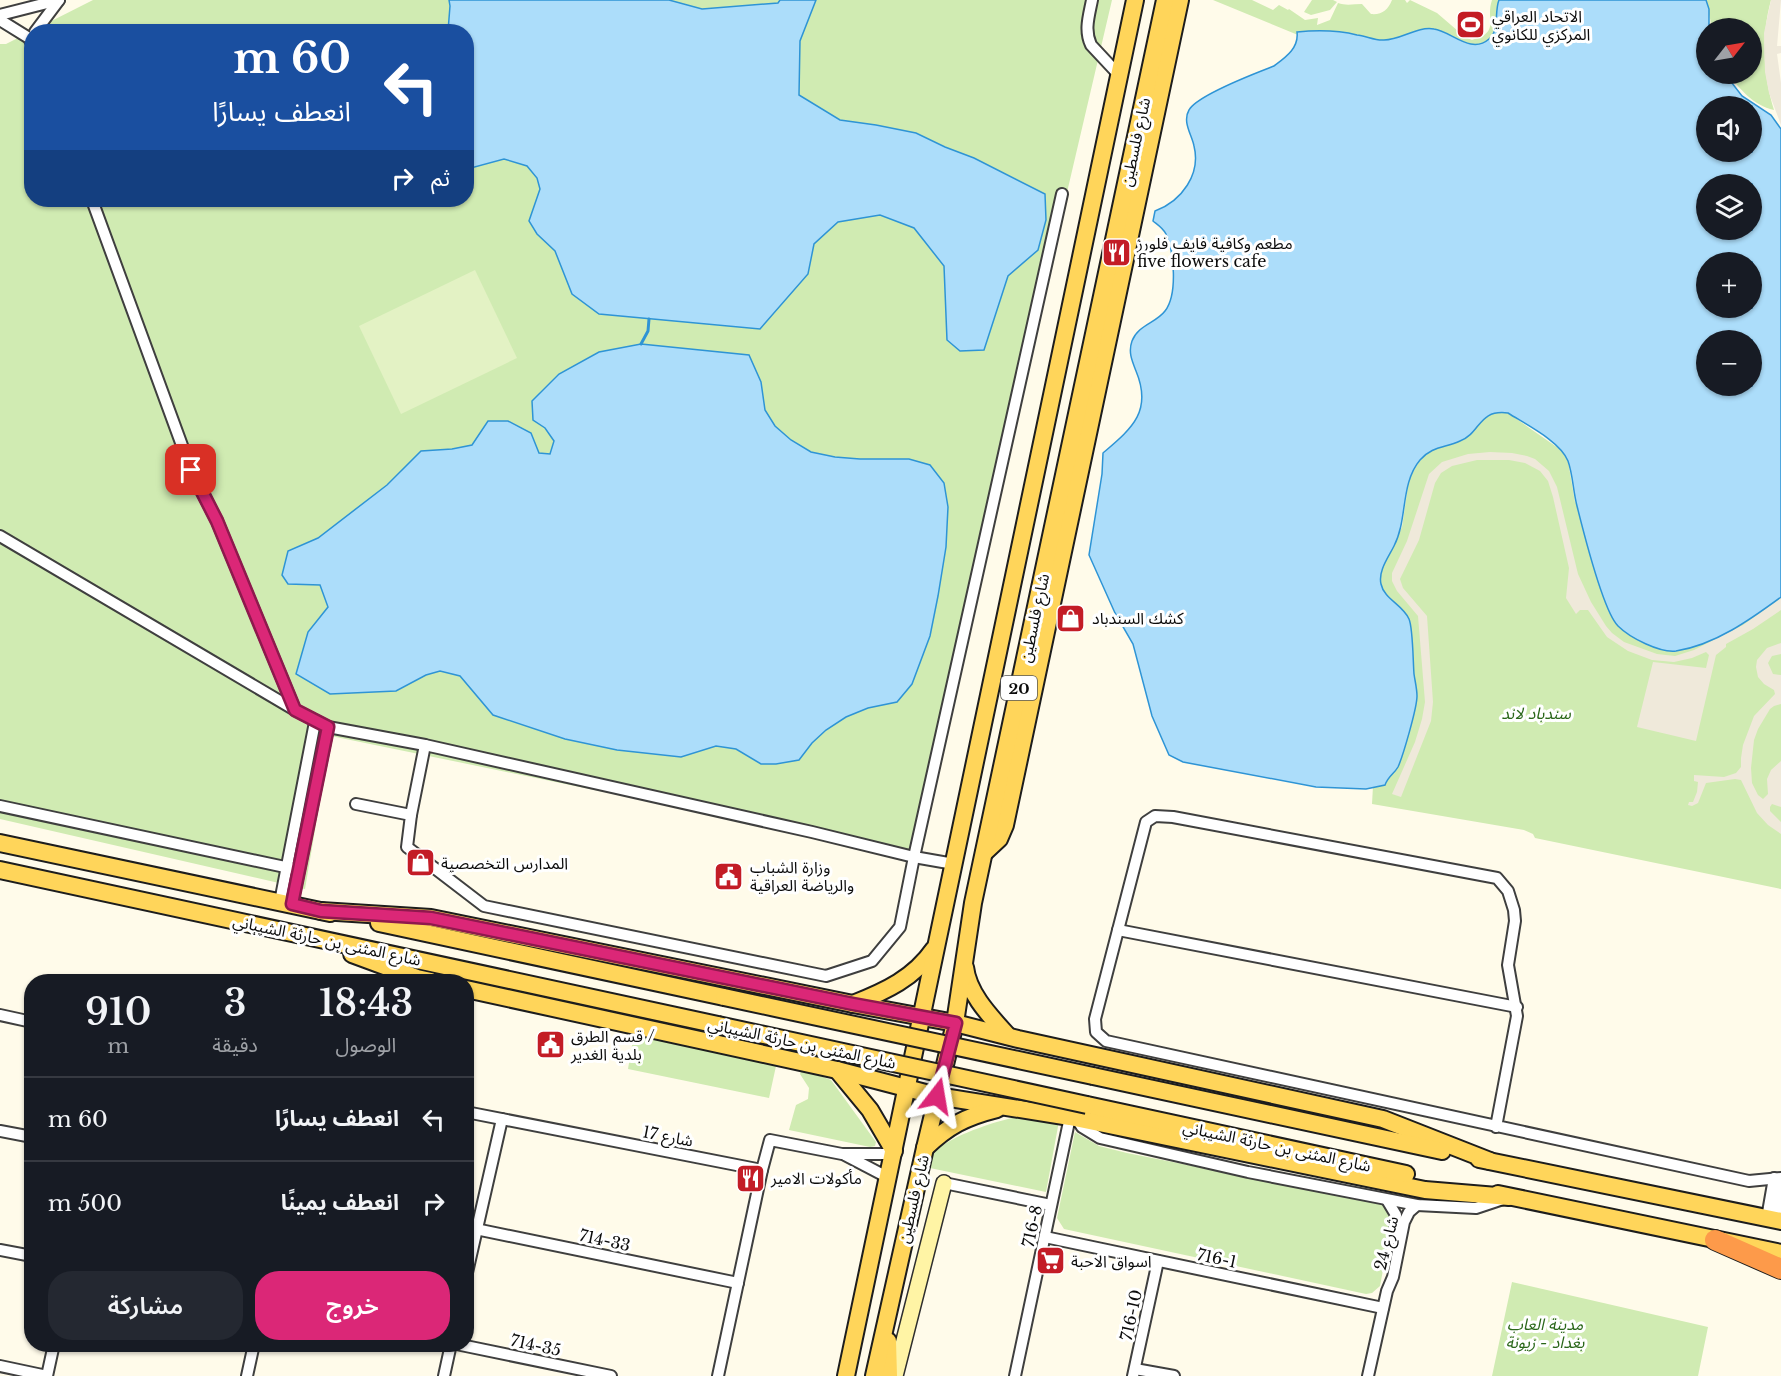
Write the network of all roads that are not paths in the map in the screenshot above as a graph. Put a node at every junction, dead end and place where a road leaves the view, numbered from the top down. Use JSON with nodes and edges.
{"nodes":[{"id":1,"x":59,"y":0,"type":"edge"},
{"id":2,"x":1092,"y":0,"type":"edge"},
{"id":3,"x":1135,"y":0,"type":"edge"},
{"id":4,"x":1165,"y":0,"type":"edge"},
{"id":5,"x":1180,"y":0,"type":"edge"},
{"id":6,"x":0,"y":15,"type":"edge"},
{"id":7,"x":0,"y":20,"type":"edge"},
{"id":8,"x":41,"y":24,"type":"edge"},
{"id":9,"x":24,"y":33,"type":"edge"},
{"id":10,"x":1120,"y":76,"type":"junction"},
{"id":11,"x":1062,"y":194,"type":"dead end"},
{"id":12,"x":95,"y":207,"type":"edge"},
{"id":13,"x":1078,"y":274,"type":"junction"},
{"id":14,"x":1105,"y":280,"type":"junction"},
{"id":15,"x":0,"y":536,"type":"edge"},
{"id":16,"x":1041,"y":584,"type":"junction"},
{"id":17,"x":1050,"y":614,"type":"junction"},
{"id":18,"x":295,"y":710,"type":"junction"},
{"id":19,"x":315,"y":722,"type":"junction"},
{"id":20,"x":328,"y":727,"type":"junction"},
{"id":21,"x":425,"y":745,"type":"junction"},
{"id":22,"x":356,"y":804,"type":"dead end"},
{"id":23,"x":0,"y":806,"type":"edge"},
{"id":24,"x":411,"y":815,"type":"junction"},
{"id":25,"x":0,"y":843,"type":"edge"},
{"id":26,"x":984,"y":853,"type":"junction"},
{"id":27,"x":914,"y":857,"type":"junction"},
{"id":28,"x":954,"y":864,"type":"junction"},
{"id":29,"x":287,"y":867,"type":"junction"},
{"id":30,"x":0,"y":870,"type":"edge"},
{"id":31,"x":299,"y":870,"type":"junction"},
{"id":32,"x":947,"y":896,"type":"junction"},
{"id":33,"x":286,"y":903,"type":"junction"},
{"id":34,"x":973,"y":903,"type":"junction"},
{"id":35,"x":321,"y":911,"type":"junction"},
{"id":36,"x":1118,"y":930,"type":"junction"},
{"id":37,"x":294,"y":933,"type":"junction"},
{"id":38,"x":936,"y":945,"type":"junction"},
{"id":39,"x":965,"y":954,"type":"junction"},
{"id":40,"x":406,"y":974,"type":"edge"},
{"id":41,"x":474,"y":991,"type":"edge"},
{"id":42,"x":853,"y":1004,"type":"junction"},
{"id":43,"x":1517,"y":1007,"type":"junction"},
{"id":44,"x":0,"y":1015,"type":"edge"},
{"id":45,"x":922,"y":1016,"type":"junction"},
{"id":46,"x":24,"y":1020,"type":"edge"},
{"id":47,"x":956,"y":1023,"type":"junction"},
{"id":48,"x":1009,"y":1036,"type":"junction"},
{"id":49,"x":837,"y":1070,"type":"junction"},
{"id":50,"x":907,"y":1089,"type":"junction"},
{"id":51,"x":937,"y":1096,"type":"junction"},
{"id":52,"x":1004,"y":1108,"type":"junction"},
{"id":53,"x":474,"y":1114,"type":"edge"},
{"id":54,"x":1073,"y":1118,"type":"junction"},
{"id":55,"x":502,"y":1119,"type":"junction"},
{"id":56,"x":1496,"y":1127,"type":"junction"},
{"id":57,"x":0,"y":1131,"type":"edge"},
{"id":58,"x":24,"y":1136,"type":"edge"},
{"id":59,"x":925,"y":1148,"type":"junction"},
{"id":60,"x":894,"y":1153,"type":"junction"},
{"id":61,"x":842,"y":1154,"type":"junction"},
{"id":62,"x":1490,"y":1161,"type":"junction"},
{"id":63,"x":762,"y":1170,"type":"junction"},
{"id":64,"x":889,"y":1178,"type":"junction"},
{"id":65,"x":1779,"y":1181,"type":"edge"},
{"id":66,"x":944,"y":1183,"type":"joint"},
{"id":67,"x":1509,"y":1197,"type":"junction"},
{"id":68,"x":1387,"y":1200,"type":"junction"},
{"id":69,"x":1051,"y":1205,"type":"junction"},
{"id":70,"x":1417,"y":1205,"type":"junction"},
{"id":71,"x":1775,"y":1220,"type":"edge"},
{"id":72,"x":474,"y":1221,"type":"edge"},
{"id":73,"x":474,"y":1228,"type":"edge"},
{"id":74,"x":1045,"y":1237,"type":"junction"},
{"id":75,"x":1715,"y":1240,"type":"junction"},
{"id":76,"x":0,"y":1250,"type":"edge"},
{"id":77,"x":1781,"y":1253,"type":"edge"},
{"id":78,"x":24,"y":1254,"type":"edge"},
{"id":79,"x":1158,"y":1261,"type":"junction"},
{"id":80,"x":1781,"y":1269,"type":"edge"},
{"id":81,"x":738,"y":1283,"type":"junction"},
{"id":82,"x":1387,"y":1291,"type":"junction"},
{"id":83,"x":1383,"y":1308,"type":"junction"},
{"id":84,"x":886,"y":1318,"type":"junction"},
{"id":85,"x":474,"y":1348,"type":"edge"},
{"id":86,"x":52,"y":1352,"type":"edge"},
{"id":87,"x":252,"y":1352,"type":"edge"},
{"id":88,"x":452,"y":1352,"type":"edge"},
{"id":89,"x":0,"y":1366,"type":"edge"},
{"id":90,"x":1134,"y":1372,"type":"edge"},
{"id":91,"x":47,"y":1376,"type":"edge"},
{"id":92,"x":247,"y":1376,"type":"edge"},
{"id":93,"x":444,"y":1376,"type":"edge"},
{"id":94,"x":610,"y":1376,"type":"edge"},
{"id":95,"x":718,"y":1376,"type":"edge"},
{"id":96,"x":846,"y":1376,"type":"edge"},
{"id":97,"x":874,"y":1376,"type":"edge"},
{"id":98,"x":889,"y":1376,"type":"edge"},
{"id":99,"x":895,"y":1376,"type":"edge"},
{"id":100,"x":1015,"y":1376,"type":"edge"},
{"id":101,"x":1174,"y":1376,"type":"edge"},
{"id":102,"x":1368,"y":1376,"type":"edge"}],
"edges":[{"from":1,"to":6,"type":"street"},
{"from":1,"to":8,"type":"street"},
{"from":2,"to":10,"type":"street"},
{"from":3,"to":10,"type":"main road","name":"شارع فلسطين","number":"20"},
{"from":4,"to":14,"type":"main road","name":"شارع فلسطين","number":"20"},
{"from":5,"to":17,"type":"main road"},
{"from":7,"to":9,"type":"street"},
{"from":10,"to":13,"type":"main road","name":"شارع فلسطين","number":"20"},
{"from":11,"to":27,"type":"street"},
{"from":12,"to":18,"type":"street"},
{"from":13,"to":14,"type":"main road"},
{"from":13,"to":28,"type":"main road","name":"شارع فلسطين","number":"20"},
{"from":14,"to":16,"type":"main road","name":"شارع فلسطين","number":"20"},
{"from":15,"to":18,"type":"street"},
{"from":16,"to":17,"type":"main road"},
{"from":16,"to":26,"type":"main road","name":"شارع فلسطين","number":"20"},
{"from":17,"to":26,"type":"main road"},
{"from":18,"to":19,"type":"street"},
{"from":19,"to":20,"type":"street"},
{"from":19,"to":29,"type":"street"},
{"from":20,"to":21,"type":"street"},
{"from":20,"to":31,"type":"street"},
{"from":21,"to":24,"type":"street"},
{"from":21,"to":27,"type":"street"},
{"from":22,"to":24,"type":"street"},
{"from":23,"to":29,"type":"street"},
{"from":24,"to":27,"type":"street"},
{"from":25,"to":33,"type":"main road","name":"شارع المثنى بن حارثة الشيباني"},
{"from":26,"to":34,"type":"main road","name":"شارع فلسطين","number":"20"},
{"from":27,"to":28,"type":"street"},
{"from":28,"to":32,"type":"main road","name":"شارع فلسطين","number":"20"},
{"from":29,"to":31,"type":"street"},
{"from":29,"to":33,"type":"street"},
{"from":30,"to":37,"type":"main road","name":"شارع المثنى بن حارثة الشيباني"},
{"from":31,"to":33,"type":"street"},
{"from":32,"to":34,"type":"main road"},
{"from":32,"to":38,"type":"main road","name":"شارع فلسطين","number":"20"},
{"from":33,"to":35,"type":"main road","name":"شارع المثنى بن حارثة الشيباني"},
{"from":34,"to":39,"type":"main road","name":"شارع فلسطين","number":"20"},
{"from":35,"to":42,"type":"main road"},
{"from":35,"to":62,"type":"main road","name":"شارع المثنى بن حارثة الشيباني","bridge":true},
{"from":36,"to":43,"type":"street"},
{"from":36,"to":43,"type":"street"},
{"from":36,"to":56,"type":"street"},
{"from":37,"to":40,"type":"main road"},
{"from":37,"to":67,"type":"main road","name":"شارع المثنى بن حارثة الشيباني","bridge":true},
{"from":38,"to":42,"type":"main road"},
{"from":38,"to":45,"type":"main road","name":"شارع فلسطين","number":"20"},
{"from":39,"to":47,"type":"main road","name":"شارع فلسطين","number":"20"},
{"from":39,"to":48,"type":"main road"},
{"from":41,"to":49,"type":"main road"},
{"from":42,"to":45,"type":"main road"},
{"from":43,"to":56,"type":"street"},
{"from":44,"to":46,"type":"street"},
{"from":45,"to":47,"type":"main road"},
{"from":45,"to":50,"type":"main road","name":"شارع فلسطين","number":"20"},
{"from":47,"to":48,"type":"main road"},
{"from":47,"to":51,"type":"main road","name":"شارع فلسطين","number":"20"},
{"from":48,"to":62,"type":"main road"},
{"from":49,"to":50,"type":"main road"},
{"from":49,"to":60,"type":"main road"},
{"from":50,"to":51,"type":"main road"},
{"from":50,"to":60,"type":"main road","name":"شارع فلسطين","number":"20"},
{"from":51,"to":52,"type":"main road"},
{"from":51,"to":59,"type":"main road","name":"شارع فلسطين","number":"20"},
{"from":52,"to":54,"type":"main road"},
{"from":52,"to":59,"type":"main road"},
{"from":53,"to":55,"type":"street","name":"شارع 17"},
{"from":54,"to":67,"type":"main road"},
{"from":54,"to":68,"type":"street"},
{"from":54,"to":69,"type":"street","name":"716-8"},
{"from":55,"to":63,"type":"street","name":"شارع 17"},
{"from":55,"to":72,"type":"street"},
{"from":56,"to":65,"type":"street"},
{"from":57,"to":58,"type":"street"},
{"from":59,"to":84,"type":"main road","name":"شارع فلسطين","number":"20"},
{"from":60,"to":61,"type":"street"},
{"from":60,"to":64,"type":"main road","name":"شارع فلسطين","number":"20"},
{"from":61,"to":63,"type":"street"},
{"from":61,"to":64,"type":"street"},
{"from":62,"to":71,"type":"main road","name":"شارع المثنى بن حارثة الشيباني"},
{"from":63,"to":81,"type":"street"},
{"from":64,"to":96,"type":"main road","name":"شارع فلسطين","number":"20"},
{"from":65,"to":71,"type":"street"},
{"from":66,"to":69,"type":"street"},
{"from":66,"to":99,"type":"street"},
{"from":67,"to":70,"type":"street"},
{"from":67,"to":75,"type":"main road","name":"شارع المثنى بن حارثة الشيباني"},
{"from":68,"to":70,"type":"street"},
{"from":68,"to":82,"type":"street","name":"شارع 24"},
{"from":69,"to":74,"type":"street","name":"716-8"},
{"from":70,"to":82,"type":"street","name":"شارع 24"},
{"from":73,"to":81,"type":"street","name":"714-33"},
{"from":74,"to":79,"type":"street","name":"716-1"},
{"from":74,"to":100,"type":"street","name":"716-8"},
{"from":75,"to":77,"type":"main road","name":"شارع المثنى بن حارثة الشيباني"},
{"from":75,"to":80,"type":"highway"},
{"from":76,"to":78,"type":"street"},
{"from":79,"to":83,"type":"street","name":"716-1"},
{"from":79,"to":90,"type":"street","name":"716-10"},
{"from":81,"to":95,"type":"street"},
{"from":82,"to":83,"type":"street","name":"شارع 24"},
{"from":83,"to":102,"type":"street","name":"شارع 24"},
{"from":84,"to":97,"type":"main road","name":"شارع فلسطين","number":"20"},
{"from":84,"to":98,"type":"main road"},
{"from":85,"to":94,"type":"street","name":"714-35"},
{"from":86,"to":91,"type":"street"},
{"from":87,"to":92,"type":"street"},
{"from":88,"to":93,"type":"street"},
{"from":89,"to":91,"type":"street"},
{"from":90,"to":101,"type":"street"}]}
